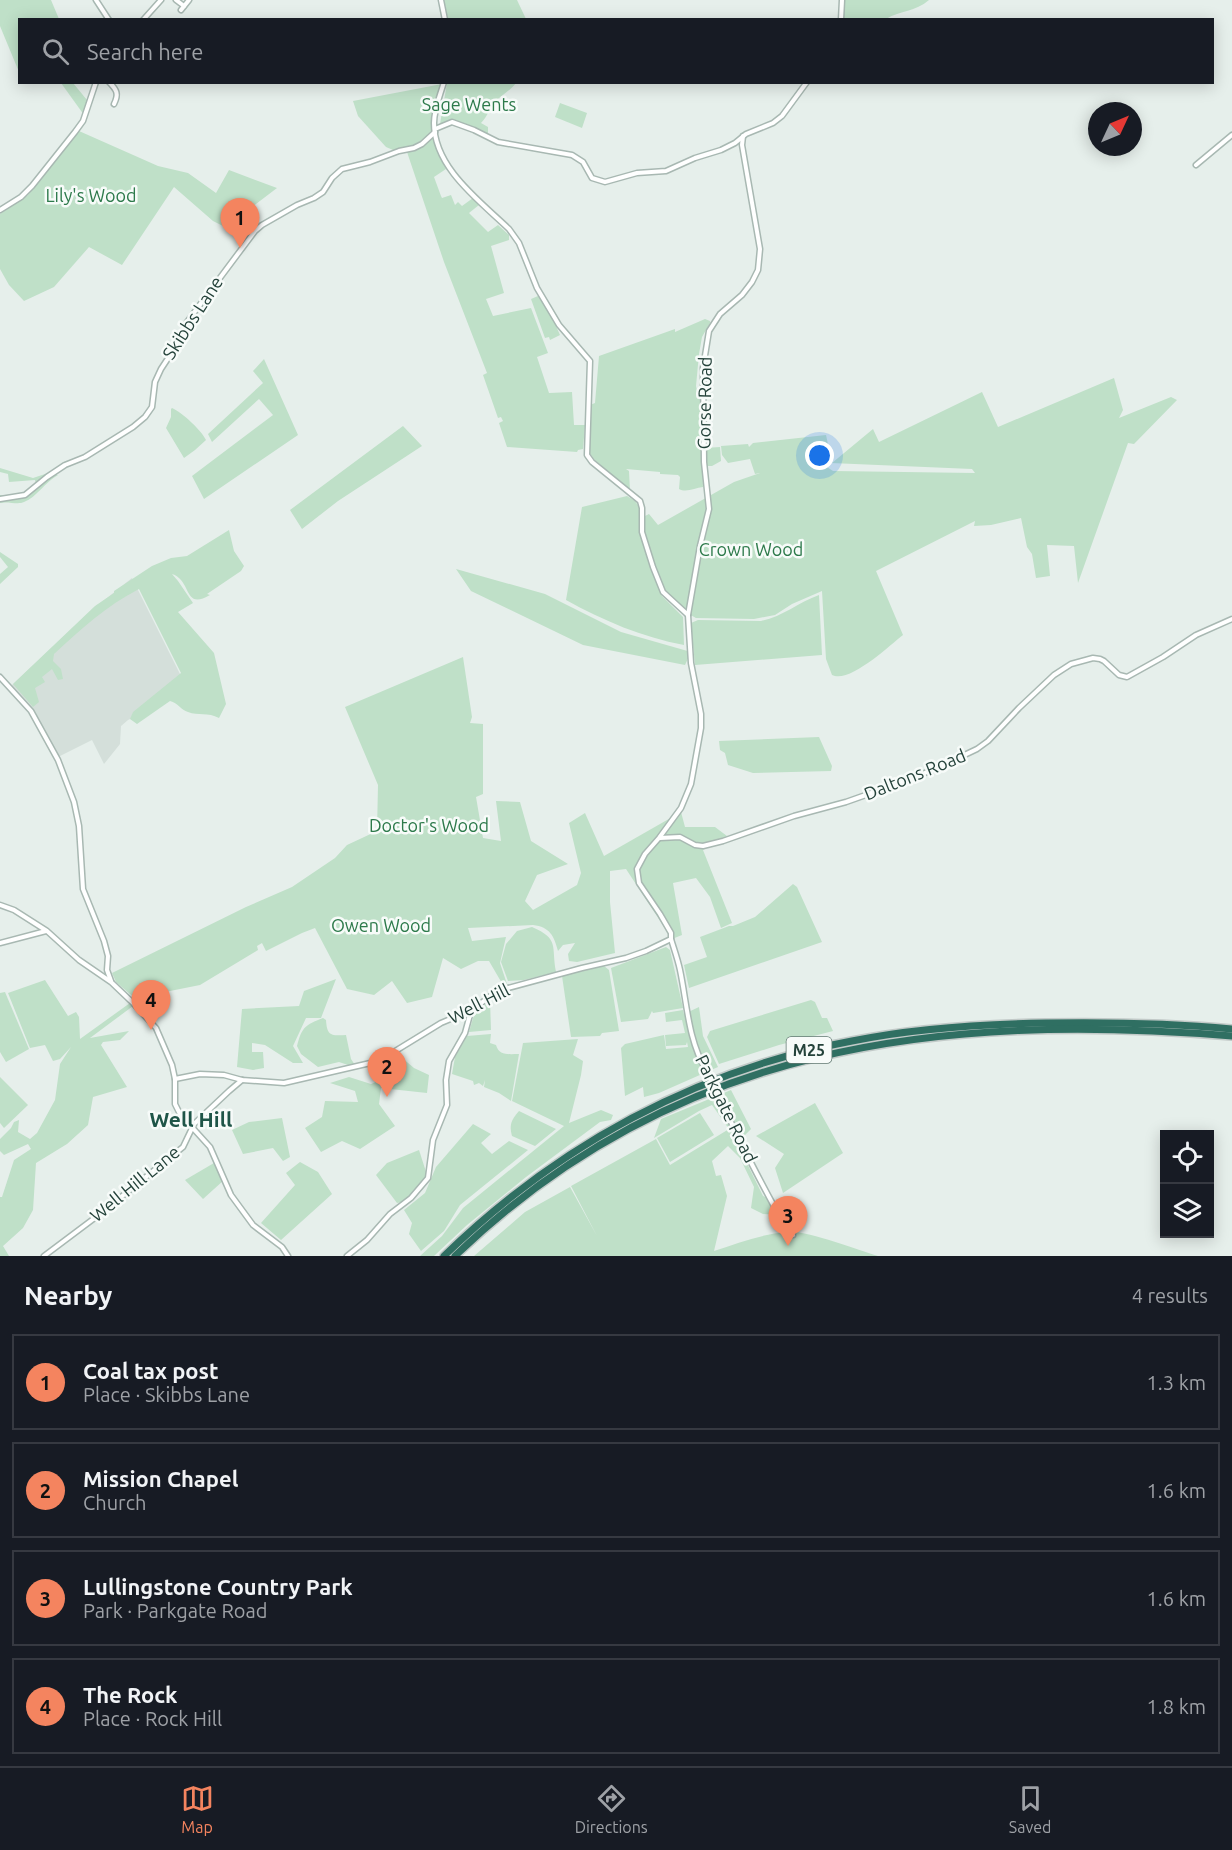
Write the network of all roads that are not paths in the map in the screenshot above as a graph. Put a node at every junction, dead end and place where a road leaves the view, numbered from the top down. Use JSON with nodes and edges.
{"nodes":[{"id":1,"x":96,"y":0,"type":"edge"},
{"id":2,"x":176,"y":0,"type":"edge"},
{"id":3,"x":189,"y":0,"type":"edge"},
{"id":4,"x":441,"y":0,"type":"edge"},
{"id":5,"x":842,"y":0,"type":"edge"},
{"id":6,"x":158,"y":1,"type":"edge"},
{"id":7,"x":108,"y":18,"type":"edge"},
{"id":8,"x":144,"y":18,"type":"edge"},
{"id":9,"x":446,"y":18,"type":"edge"},
{"id":10,"x":841,"y":18,"type":"edge"},
{"id":11,"x":95,"y":84,"type":"edge"},
{"id":12,"x":111,"y":84,"type":"edge"},
{"id":13,"x":443,"y":84,"type":"edge"},
{"id":14,"x":806,"y":84,"type":"edge"},
{"id":15,"x":114,"y":104,"type":"dead end"},
{"id":16,"x":435,"y":130,"type":"junction"},
{"id":17,"x":1232,"y":135,"type":"edge"},
{"id":18,"x":743,"y":136,"type":"junction"},
{"id":19,"x":735,"y":143,"type":"junction"},
{"id":20,"x":742,"y":143,"type":"junction"},
{"id":21,"x":1196,"y":165,"type":"dead end"},
{"id":22,"x":0,"y":210,"type":"edge"},
{"id":23,"x":0,"y":499,"type":"edge"},
{"id":24,"x":688,"y":615,"type":"junction"},
{"id":25,"x":1232,"y":619,"type":"edge"},
{"id":26,"x":0,"y":677,"type":"edge"},
{"id":27,"x":659,"y":838,"type":"junction"},
{"id":28,"x":0,"y":905,"type":"edge"},
{"id":29,"x":47,"y":931,"type":"junction"},
{"id":30,"x":671,"y":939,"type":"junction"},
{"id":31,"x":0,"y":943,"type":"edge"},
{"id":32,"x":111,"y":982,"type":"junction"},
{"id":33,"x":472,"y":1010,"type":"junction"},
{"id":34,"x":1232,"y":1029,"type":"edge"},
{"id":35,"x":1232,"y":1036,"type":"edge"},
{"id":36,"x":175,"y":1079,"type":"junction"},
{"id":37,"x":242,"y":1080,"type":"junction"},
{"id":38,"x":192,"y":1128,"type":"junction"},
{"id":39,"x":793,"y":1235,"type":"dead end"},
{"id":40,"x":44,"y":1256,"type":"edge"},
{"id":41,"x":288,"y":1256,"type":"edge"},
{"id":42,"x":347,"y":1256,"type":"edge"},
{"id":43,"x":444,"y":1256,"type":"edge"},
{"id":44,"x":455,"y":1256,"type":"edge"}],
"edges":[{"from":1,"to":7,"type":"street"},
{"from":2,"to":3,"type":"street"},
{"from":4,"to":9,"type":"street"},
{"from":5,"to":10,"type":"street"},
{"from":6,"to":8,"type":"street"},
{"from":11,"to":22,"type":"street"},
{"from":12,"to":15,"type":"street"},
{"from":13,"to":16,"type":"street"},
{"from":14,"to":18,"type":"street","name":"Skibbs Lane"},
{"from":16,"to":19,"type":"street","name":"Skibbs Lane"},
{"from":16,"to":23,"type":"street","name":"Skibbs Lane"},
{"from":16,"to":24,"type":"street"},
{"from":17,"to":21,"type":"street"},
{"from":18,"to":19,"type":"street","name":"Skibbs Lane"},
{"from":18,"to":20,"type":"street","name":"Gorse Road"},
{"from":19,"to":20,"type":"street","name":"Skibbs Lane"},
{"from":20,"to":24,"type":"street","name":"Gorse Road"},
{"from":24,"to":27,"type":"street","name":"Gorse Road"},
{"from":25,"to":27,"type":"street","name":"Daltons Road"},
{"from":26,"to":32,"type":"street"},
{"from":27,"to":30,"type":"street"},
{"from":28,"to":29,"type":"street"},
{"from":29,"to":31,"type":"street"},
{"from":29,"to":32,"type":"street"},
{"from":30,"to":33,"type":"street","name":"Well Hill"},
{"from":30,"to":39,"type":"street","name":"Parkgate Road","bridge":true},
{"from":32,"to":36,"type":"street"},
{"from":33,"to":37,"type":"street","name":"Well Hill"},
{"from":33,"to":42,"type":"street"},
{"from":34,"to":43,"type":"highway","number":"M25"},
{"from":35,"to":44,"type":"highway","number":"M25"},
{"from":36,"to":37,"type":"street","name":"Well Hill"},
{"from":36,"to":38,"type":"street"},
{"from":37,"to":38,"type":"street","name":"Well Hill Lane"},
{"from":38,"to":40,"type":"street","name":"Well Hill Lane"},
{"from":38,"to":41,"type":"street"}]}
